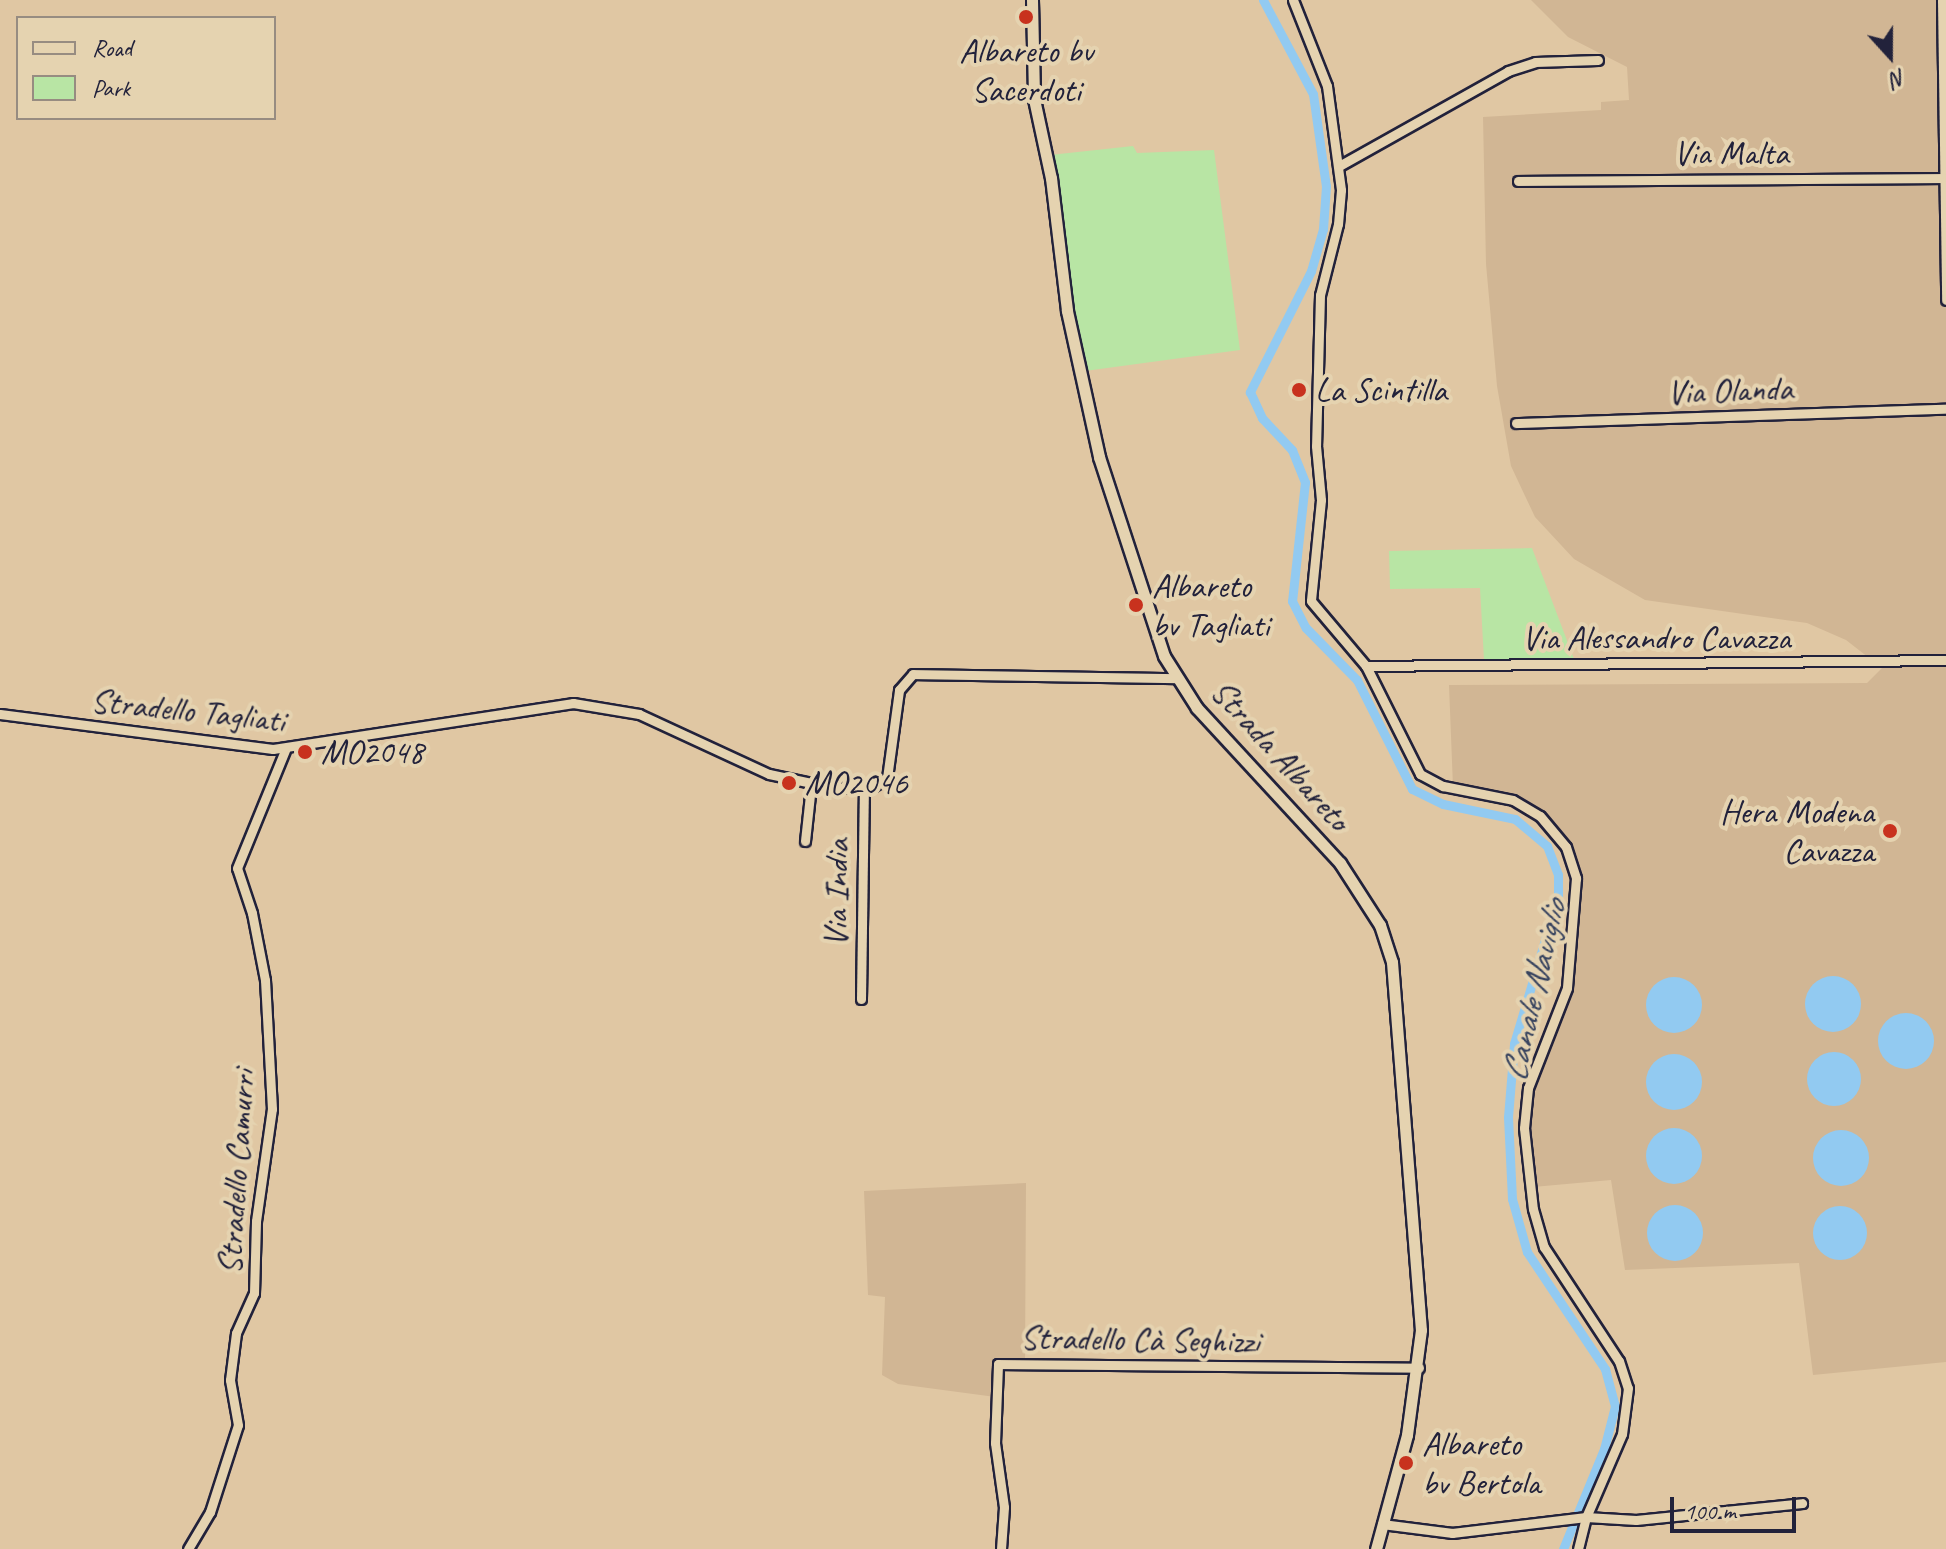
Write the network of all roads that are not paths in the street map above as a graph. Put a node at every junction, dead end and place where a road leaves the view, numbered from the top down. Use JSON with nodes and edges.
{"nodes":[{"id":1,"x":1032,"y":0,"type":"edge"},
{"id":2,"x":1293,"y":0,"type":"edge"},
{"id":3,"x":1942,"y":0,"type":"edge"},
{"id":4,"x":1598,"y":60,"type":"dead end"},
{"id":5,"x":1339,"y":166,"type":"junction"},
{"id":6,"x":1944,"y":178,"type":"edge"},
{"id":7,"x":1518,"y":181,"type":"dead end"},
{"id":8,"x":1946,"y":249,"type":"edge"},
{"id":9,"x":1946,"y":300,"type":"edge"},
{"id":10,"x":1946,"y":409,"type":"edge"},
{"id":11,"x":1516,"y":423,"type":"dead end"},
{"id":12,"x":1946,"y":660,"type":"edge"},
{"id":13,"x":1366,"y":666,"type":"junction"},
{"id":14,"x":1175,"y":678,"type":"junction"},
{"id":15,"x":0,"y":714,"type":"edge"},
{"id":16,"x":286,"y":748,"type":"junction"},
{"id":17,"x":811,"y":786,"type":"junction"},
{"id":18,"x":864,"y":787,"type":"junction"},
{"id":19,"x":805,"y":841,"type":"dead end"},
{"id":20,"x":861,"y":999,"type":"dead end"},
{"id":21,"x":1419,"y":1368,"type":"junction"},
{"id":22,"x":1802,"y":1503,"type":"dead end"},
{"id":23,"x":1586,"y":1517,"type":"junction"},
{"id":24,"x":1382,"y":1524,"type":"junction"},
{"id":25,"x":188,"y":1549,"type":"edge"},
{"id":26,"x":1001,"y":1549,"type":"edge"},
{"id":27,"x":1376,"y":1549,"type":"edge"},
{"id":28,"x":1578,"y":1549,"type":"edge"}],
"edges":[{"from":1,"to":14,"type":"street","name":"Strada Albareto"},
{"from":2,"to":5,"type":"street"},
{"from":3,"to":6,"type":"street"},
{"from":4,"to":5,"type":"street"},
{"from":5,"to":13,"type":"street"},
{"from":6,"to":7,"type":"street","name":"Via Malta"},
{"from":6,"to":8,"type":"street"},
{"from":8,"to":9,"type":"street"},
{"from":10,"to":11,"type":"street","name":"Via Olanda"},
{"from":12,"to":13,"type":"street","name":"Via Alessandro Cavazza"},
{"from":13,"to":23,"type":"street"},
{"from":14,"to":18,"type":"street"},
{"from":14,"to":21,"type":"street","name":"Strada Albareto"},
{"from":15,"to":16,"type":"street","name":"Stradello Tagliati"},
{"from":16,"to":17,"type":"street","name":"Stradello Tagliati"},
{"from":16,"to":25,"type":"street","name":"Stradello Camurri"},
{"from":17,"to":18,"type":"street","name":"Stradello Tagliati"},
{"from":17,"to":19,"type":"street"},
{"from":18,"to":20,"type":"street","name":"Via India"},
{"from":21,"to":24,"type":"street","name":"Strada Albareto"},
{"from":21,"to":26,"type":"street","name":"Stradello Cà Seghizzi"},
{"from":22,"to":23,"type":"street"},
{"from":23,"to":24,"type":"street"},
{"from":23,"to":28,"type":"street"},
{"from":24,"to":27,"type":"street","name":"Strada Albareto"}]}
